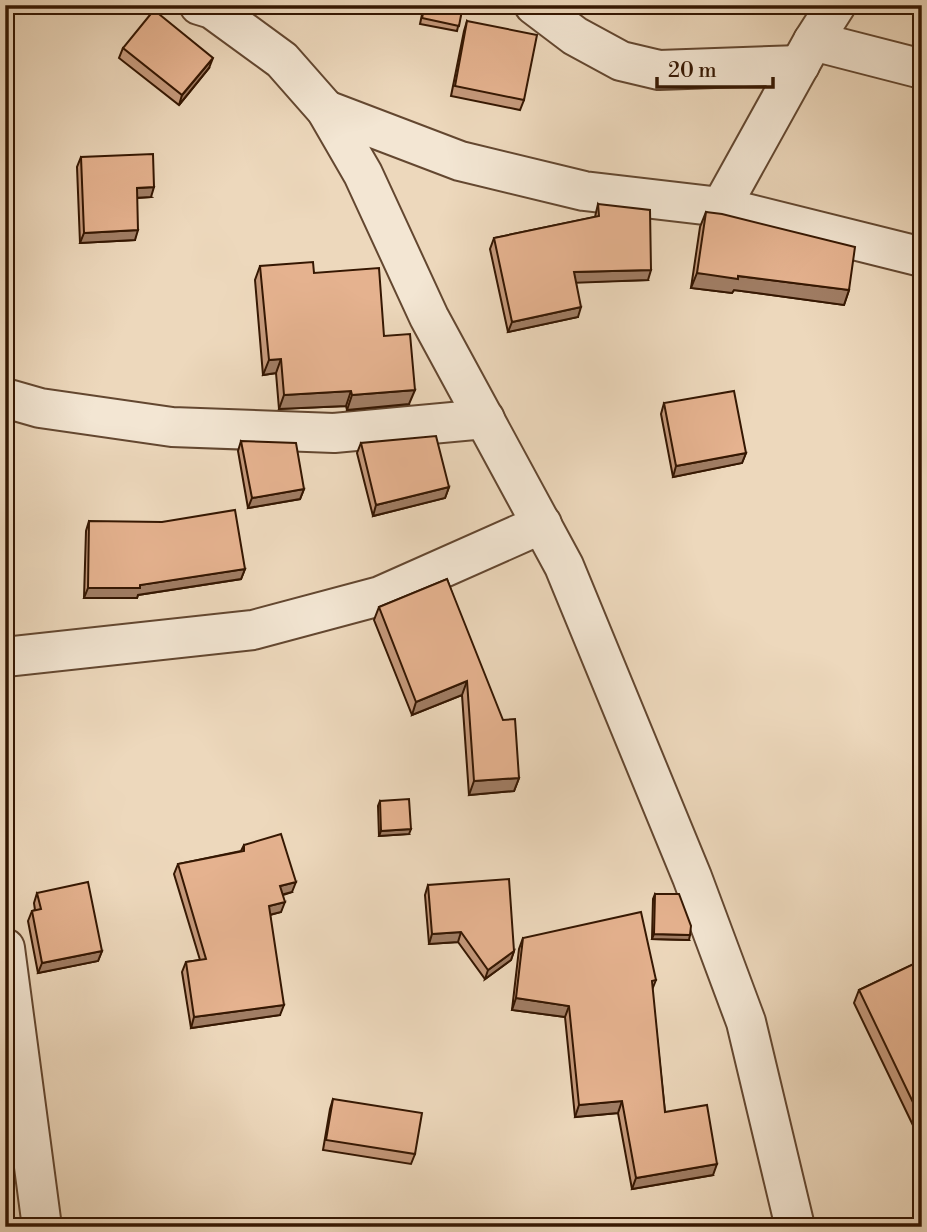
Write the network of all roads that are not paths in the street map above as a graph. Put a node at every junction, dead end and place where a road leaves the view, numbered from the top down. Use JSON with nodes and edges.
{"nodes":[{"id":1,"x":534,"y":5,"type":"edge"},
{"id":2,"x":836,"y":5,"type":"edge"},
{"id":3,"x":208,"y":7,"type":"edge"},
{"id":4,"x":806,"y":53,"type":"junction"},
{"id":5,"x":922,"y":69,"type":"edge"},
{"id":6,"x":326,"y":110,"type":"junction"},
{"id":7,"x":721,"y":207,"type":"junction"},
{"id":8,"x":922,"y":257,"type":"edge"},
{"id":9,"x":5,"y":398,"type":"edge"},
{"id":10,"x":485,"y":419,"type":"junction"},
{"id":11,"x":542,"y":524,"type":"junction"},
{"id":12,"x":5,"y":657,"type":"edge"},
{"id":13,"x":5,"y":948,"type":"edge"},
{"id":14,"x":42,"y":1227,"type":"edge"},
{"id":15,"x":795,"y":1227,"type":"edge"}],
"edges":[{"from":1,"to":4,"type":"street"},
{"from":2,"to":4,"type":"street"},
{"from":3,"to":6,"type":"street"},
{"from":4,"to":5,"type":"street"},
{"from":4,"to":7,"type":"street"},
{"from":6,"to":7,"type":"street"},
{"from":6,"to":10,"type":"street"},
{"from":7,"to":8,"type":"street"},
{"from":9,"to":10,"type":"street"},
{"from":10,"to":11,"type":"street"},
{"from":11,"to":12,"type":"street"},
{"from":11,"to":15,"type":"street"},
{"from":13,"to":14,"type":"street"}]}
